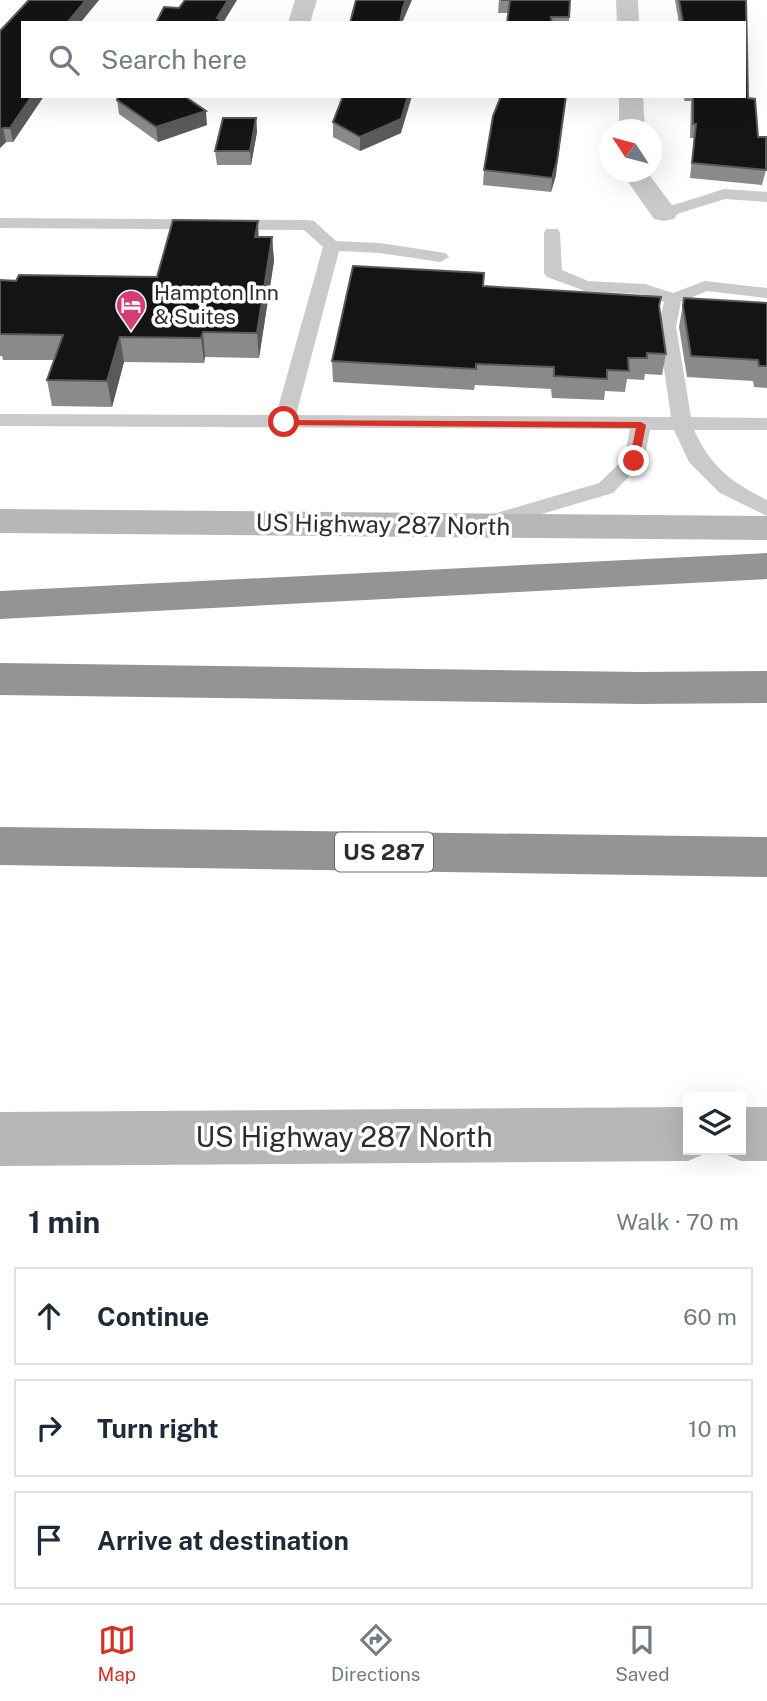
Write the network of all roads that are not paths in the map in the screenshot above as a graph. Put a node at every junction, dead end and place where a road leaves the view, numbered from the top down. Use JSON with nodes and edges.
{"nodes":[{"id":1,"x":306,"y":0,"type":"edge"},
{"id":2,"x":627,"y":0,"type":"edge"},
{"id":3,"x":300,"y":21,"type":"edge"},
{"id":4,"x":628,"y":21,"type":"edge"},
{"id":5,"x":631,"y":98,"type":"edge"},
{"id":6,"x":632,"y":119,"type":"edge"},
{"id":7,"x":641,"y":182,"type":"edge"},
{"id":8,"x":767,"y":197,"type":"edge"},
{"id":9,"x":664,"y":213,"type":"joint"},
{"id":10,"x":0,"y":223,"type":"edge"},
{"id":11,"x":552,"y":233,"type":"dead end"},
{"id":12,"x":332,"y":246,"type":"junction"},
{"id":13,"x":440,"y":257,"type":"dead end"},
{"id":14,"x":767,"y":293,"type":"edge"},
{"id":15,"x":673,"y":299,"type":"junction"},
{"id":16,"x":0,"y":420,"type":"edge"},
{"id":17,"x":284,"y":422,"type":"junction"},
{"id":18,"x":767,"y":424,"type":"edge"},
{"id":19,"x":641,"y":425,"type":"junction"},
{"id":20,"x":682,"y":425,"type":"junction"},
{"id":21,"x":767,"y":509,"type":"edge"},
{"id":22,"x":0,"y":521,"type":"edge"},
{"id":23,"x":476,"y":525,"type":"junction"},
{"id":24,"x":767,"y":528,"type":"edge"},
{"id":25,"x":767,"y":566,"type":"edge"},
{"id":26,"x":0,"y":605,"type":"edge"},
{"id":27,"x":0,"y":679,"type":"edge"},
{"id":28,"x":767,"y":687,"type":"edge"},
{"id":29,"x":0,"y":846,"type":"edge"},
{"id":30,"x":767,"y":857,"type":"edge"},
{"id":31,"x":767,"y":1133,"type":"edge"},
{"id":32,"x":683,"y":1134,"type":"edge"},
{"id":33,"x":746,"y":1134,"type":"edge"},
{"id":34,"x":0,"y":1139,"type":"edge"}],
"edges":[{"from":1,"to":3,"type":"street"},
{"from":2,"to":4,"type":"street"},
{"from":5,"to":6,"type":"street"},
{"from":7,"to":9,"type":"street"},
{"from":8,"to":9,"type":"lane"},
{"from":10,"to":12,"type":"lane"},
{"from":11,"to":15,"type":"lane"},
{"from":12,"to":13,"type":"lane"},
{"from":12,"to":17,"type":"lane"},
{"from":14,"to":15,"type":"lane"},
{"from":15,"to":20,"type":"lane"},
{"from":16,"to":17,"type":"lane"},
{"from":17,"to":19,"type":"lane"},
{"from":18,"to":20,"type":"lane"},
{"from":19,"to":20,"type":"lane"},
{"from":19,"to":23,"type":"lane"},
{"from":20,"to":21,"type":"lane"},
{"from":22,"to":23,"type":"main road","name":"US Highway 287 North"},
{"from":23,"to":24,"type":"main road","name":"US Highway 287 North"},
{"from":25,"to":26,"type":"highway"},
{"from":27,"to":28,"type":"highway"},
{"from":29,"to":30,"type":"highway","number":"US 287"},
{"from":31,"to":33,"type":"main road"},
{"from":32,"to":34,"type":"main road","name":"US Highway 287 North"}]}
